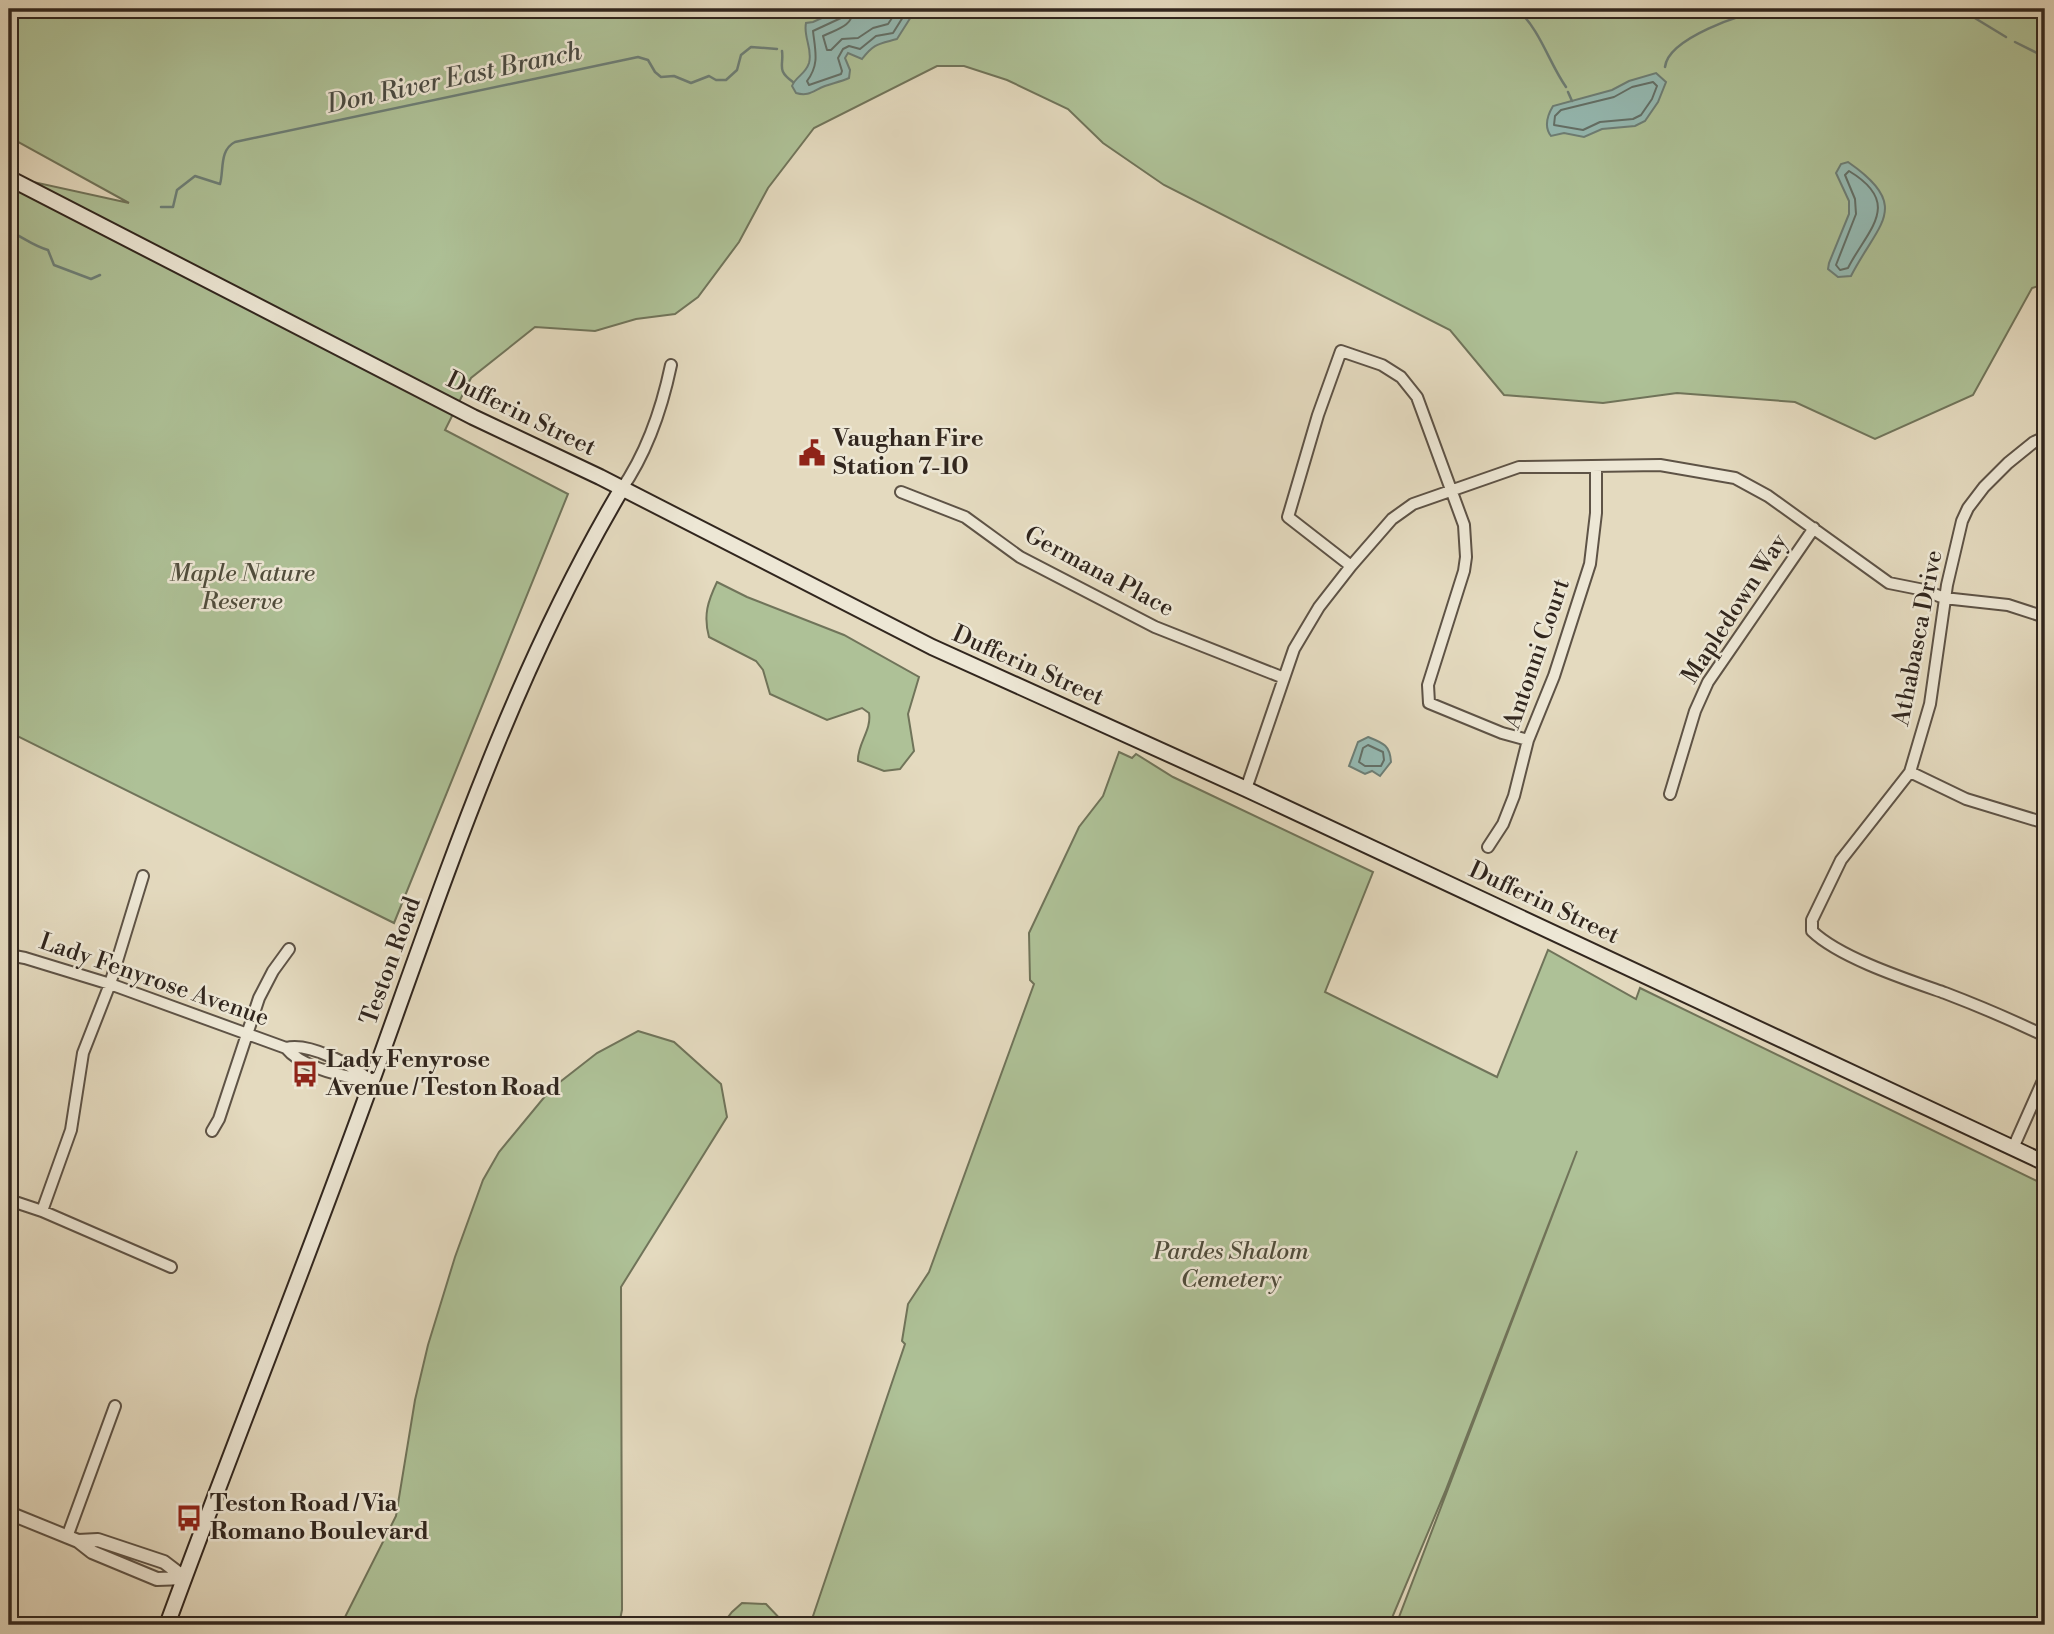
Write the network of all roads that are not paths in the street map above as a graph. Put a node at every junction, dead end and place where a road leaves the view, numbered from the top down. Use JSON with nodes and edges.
{"nodes":[{"id":1,"x":9,"y":178,"type":"edge"},
{"id":2,"x":671,"y":365,"type":"dead end"},
{"id":3,"x":2045,"y":437,"type":"edge"},
{"id":4,"x":1596,"y":467,"type":"junction"},
{"id":5,"x":621,"y":490,"type":"junction"},
{"id":6,"x":1452,"y":490,"type":"junction"},
{"id":7,"x":901,"y":492,"type":"dead end"},
{"id":8,"x":1814,"y":528,"type":"junction"},
{"id":9,"x":1351,"y":566,"type":"junction"},
{"id":10,"x":1944,"y":598,"type":"junction"},
{"id":11,"x":2045,"y":617,"type":"edge"},
{"id":12,"x":1283,"y":678,"type":"junction"},
{"id":13,"x":1528,"y":740,"type":"junction"},
{"id":14,"x":1910,"y":772,"type":"junction"},
{"id":15,"x":1246,"y":789,"type":"junction"},
{"id":16,"x":1670,"y":794,"type":"dead end"},
{"id":17,"x":2045,"y":823,"type":"edge"},
{"id":18,"x":1488,"y":847,"type":"dead end"},
{"id":19,"x":143,"y":876,"type":"dead end"},
{"id":20,"x":289,"y":949,"type":"dead end"},
{"id":21,"x":9,"y":955,"type":"edge"},
{"id":22,"x":110,"y":984,"type":"junction"},
{"id":23,"x":248,"y":1035,"type":"junction"},
{"id":24,"x":2045,"y":1036,"type":"edge"},
{"id":25,"x":2045,"y":1076,"type":"edge"},
{"id":26,"x":372,"y":1081,"type":"junction"},
{"id":27,"x":212,"y":1131,"type":"dead end"},
{"id":28,"x":2013,"y":1148,"type":"junction"},
{"id":29,"x":2045,"y":1163,"type":"edge"},
{"id":30,"x":9,"y":1200,"type":"edge"},
{"id":31,"x":43,"y":1212,"type":"junction"},
{"id":32,"x":172,"y":1267,"type":"dead end"},
{"id":33,"x":115,"y":1406,"type":"dead end"},
{"id":34,"x":9,"y":1514,"type":"edge"},
{"id":35,"x":72,"y":1539,"type":"junction"},
{"id":36,"x":185,"y":1578,"type":"junction"},
{"id":37,"x":167,"y":1625,"type":"edge"}],
"edges":[{"from":1,"to":5,"type":"main road","name":"Dufferin Street"},
{"from":2,"to":5,"type":"street","name":"Teston Road"},
{"from":3,"to":10,"type":"street","name":"Athabasca Drive"},
{"from":4,"to":6,"type":"street"},
{"from":4,"to":8,"type":"street"},
{"from":4,"to":13,"type":"street","name":"Antonni Court"},
{"from":5,"to":15,"type":"main road","name":"Dufferin Street"},
{"from":5,"to":26,"type":"main road","name":"Teston Road"},
{"from":6,"to":9,"type":"street"},
{"from":6,"to":9,"type":"street"},
{"from":6,"to":13,"type":"street"},
{"from":7,"to":12,"type":"street","name":"Germana Place"},
{"from":8,"to":10,"type":"street"},
{"from":8,"to":16,"type":"street","name":"Mapledown Way"},
{"from":9,"to":12,"type":"street"},
{"from":10,"to":11,"type":"street"},
{"from":10,"to":14,"type":"street","name":"Athabasca Drive"},
{"from":12,"to":15,"type":"street"},
{"from":13,"to":18,"type":"street","name":"Antonni Court"},
{"from":14,"to":17,"type":"street"},
{"from":14,"to":24,"type":"street","name":"Athabasca Drive"},
{"from":15,"to":28,"type":"main road","name":"Dufferin Street"},
{"from":19,"to":22,"type":"street"},
{"from":20,"to":23,"type":"street"},
{"from":21,"to":22,"type":"street","name":"Lady Fenyrose Avenue"},
{"from":22,"to":23,"type":"street","name":"Lady Fenyrose Avenue"},
{"from":22,"to":31,"type":"street"},
{"from":23,"to":26,"type":"street","name":"Lady Fenyrose Avenue"},
{"from":23,"to":27,"type":"street"},
{"from":25,"to":28,"type":"street"},
{"from":26,"to":36,"type":"main road","name":"Teston Road"},
{"from":28,"to":29,"type":"main road","name":"Dufferin Street"},
{"from":30,"to":31,"type":"street"},
{"from":31,"to":32,"type":"street"},
{"from":33,"to":35,"type":"street"},
{"from":34,"to":35,"type":"street"},
{"from":35,"to":36,"type":"street"},
{"from":36,"to":37,"type":"main road","name":"Teston Road"}]}
